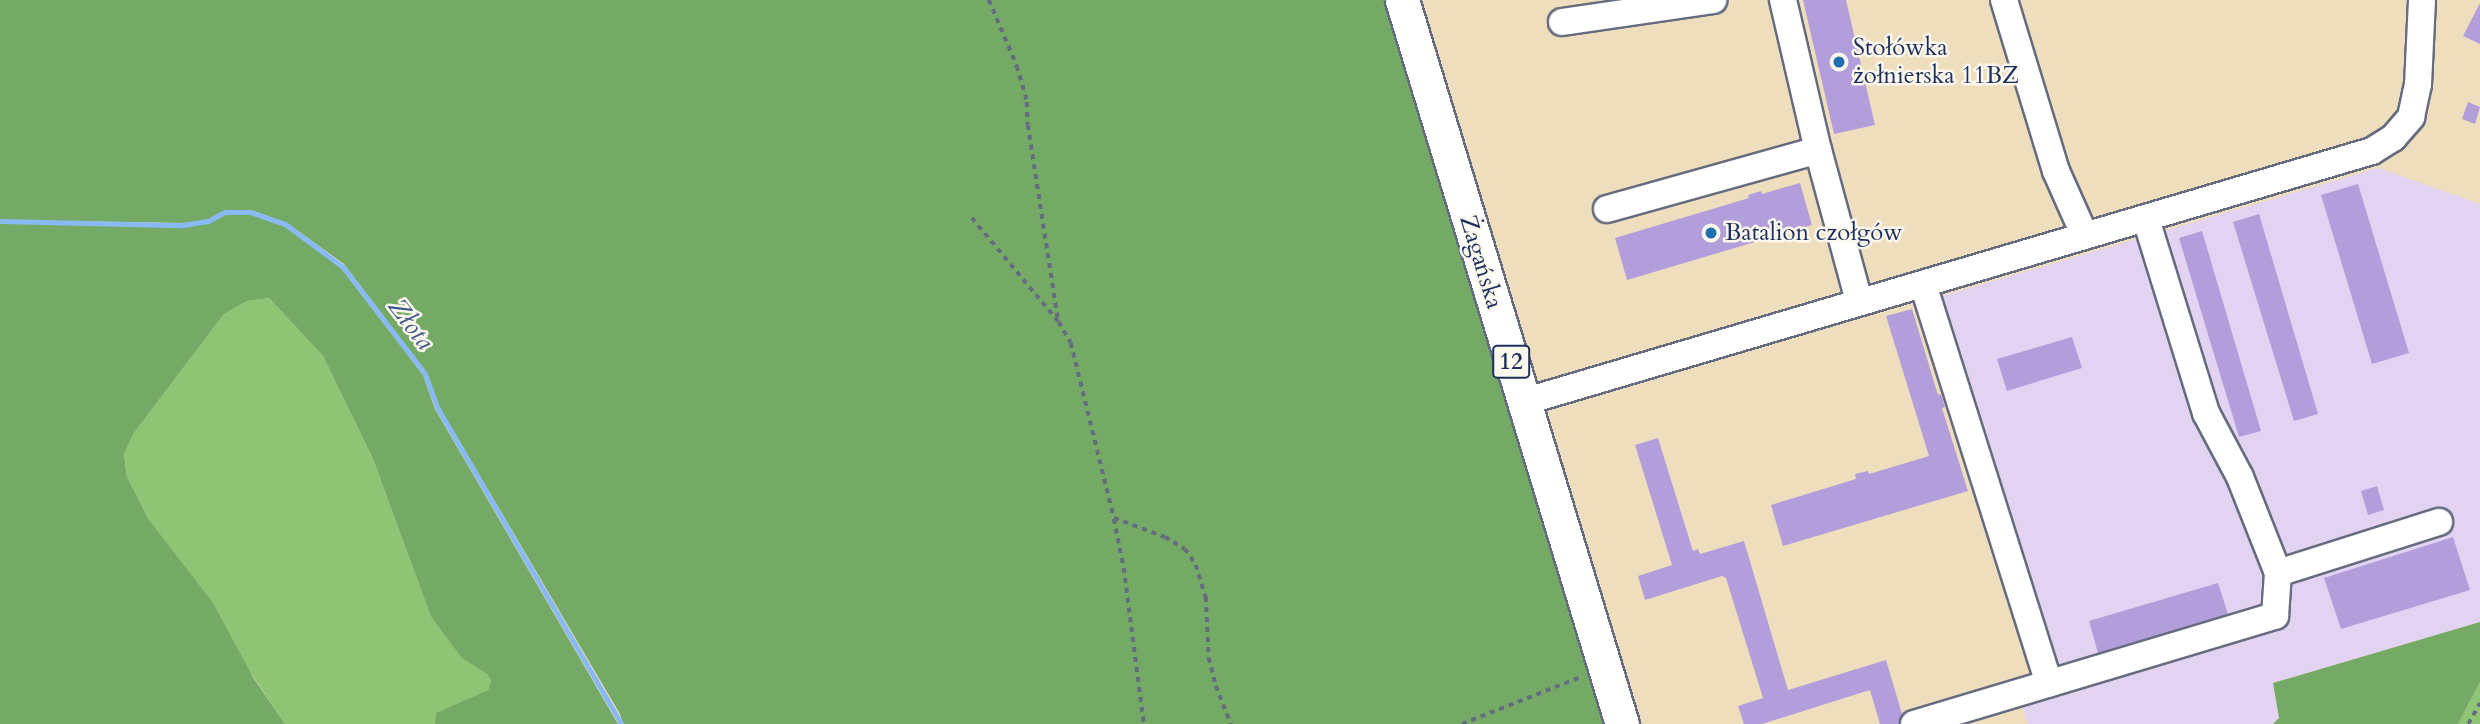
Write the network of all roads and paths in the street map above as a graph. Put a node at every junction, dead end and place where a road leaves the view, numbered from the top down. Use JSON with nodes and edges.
{"nodes":[{"id":1,"x":989,"y":0,"type":"edge"},
{"id":2,"x":1402,"y":0,"type":"edge"},
{"id":3,"x":1713,"y":0,"type":"edge"},
{"id":4,"x":1783,"y":0,"type":"edge"},
{"id":5,"x":2004,"y":0,"type":"edge"},
{"id":6,"x":2422,"y":0,"type":"edge"},
{"id":7,"x":1562,"y":22,"type":"dead end"},
{"id":8,"x":1818,"y":150,"type":"junction"},
{"id":9,"x":1607,"y":209,"type":"dead end"},
{"id":10,"x":972,"y":218,"type":"dead end"},
{"id":11,"x":2146,"y":219,"type":"junction"},
{"id":12,"x":2085,"y":236,"type":"junction"},
{"id":13,"x":1923,"y":284,"type":"junction"},
{"id":14,"x":1859,"y":301,"type":"junction"},
{"id":15,"x":1059,"y":321,"type":"junction"},
{"id":16,"x":1523,"y":402,"type":"junction"},
{"id":17,"x":1114,"y":518,"type":"junction"},
{"id":18,"x":2440,"y":523,"type":"dead end"},
{"id":19,"x":2278,"y":573,"type":"junction"},
{"id":20,"x":1605,"y":669,"type":"junction"},
{"id":21,"x":2049,"y":684,"type":"junction"},
{"id":22,"x":2480,"y":703,"type":"edge"},
{"id":23,"x":1144,"y":724,"type":"edge"},
{"id":24,"x":1231,"y":724,"type":"edge"},
{"id":25,"x":1462,"y":724,"type":"edge"},
{"id":26,"x":1622,"y":724,"type":"edge"},
{"id":27,"x":1914,"y":724,"type":"edge"},
{"id":28,"x":2468,"y":724,"type":"edge"}],
"edges":[{"from":1,"to":15,"type":"path"},
{"from":2,"to":16,"type":"main road","name":"Żagańska","number":"12"},
{"from":3,"to":7,"type":"lane"},
{"from":4,"to":8,"type":"lane"},
{"from":5,"to":12,"type":"lane"},
{"from":6,"to":11,"type":"lane"},
{"from":8,"to":9,"type":"lane"},
{"from":8,"to":14,"type":"lane"},
{"from":10,"to":15,"type":"path"},
{"from":11,"to":12,"type":"lane"},
{"from":11,"to":19,"type":"lane"},
{"from":12,"to":13,"type":"lane"},
{"from":13,"to":14,"type":"lane"},
{"from":13,"to":21,"type":"lane"},
{"from":14,"to":16,"type":"lane"},
{"from":15,"to":17,"type":"path"},
{"from":16,"to":20,"type":"main road","name":"Żagańska","number":"12"},
{"from":17,"to":23,"type":"path"},
{"from":17,"to":24,"type":"path"},
{"from":18,"to":19,"type":"lane"},
{"from":19,"to":21,"type":"lane"},
{"from":20,"to":25,"type":"path"},
{"from":20,"to":26,"type":"main road","name":"Żagańska","number":"12"},
{"from":21,"to":27,"type":"lane"},
{"from":22,"to":28,"type":"path"}]}
